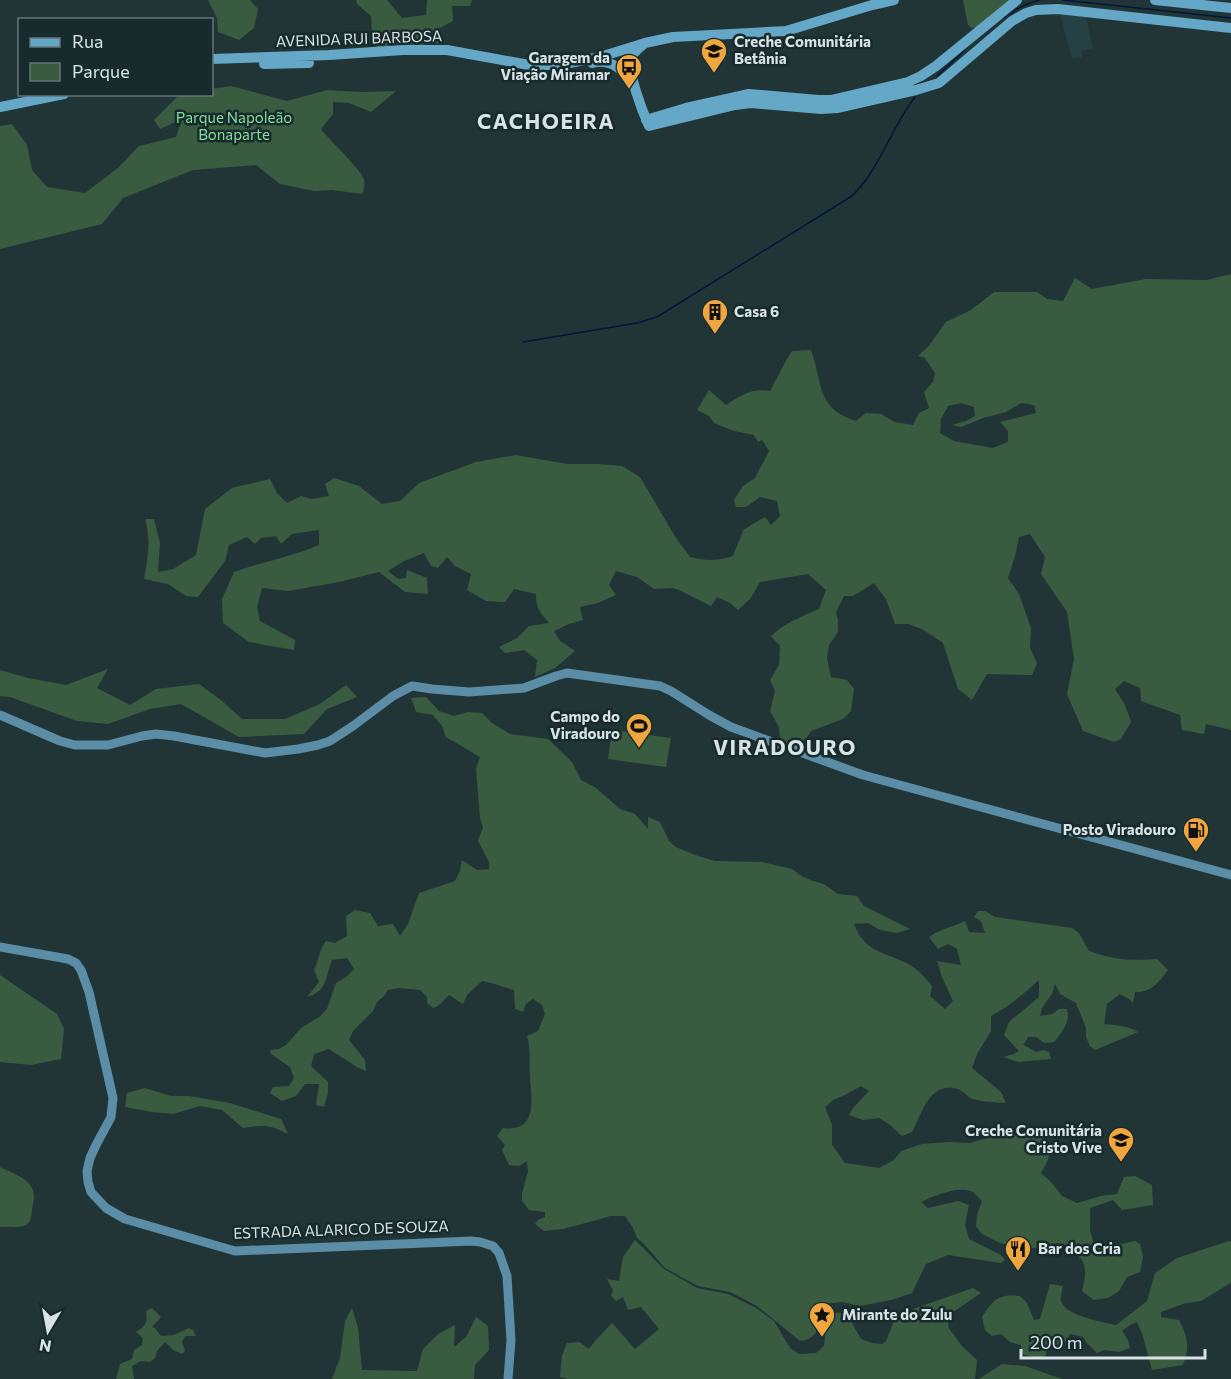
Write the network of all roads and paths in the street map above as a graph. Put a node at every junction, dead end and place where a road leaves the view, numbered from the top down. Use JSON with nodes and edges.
{"nodes":[{"id":1,"x":894,"y":0,"type":"edge"},
{"id":2,"x":1016,"y":0,"type":"edge"},
{"id":3,"x":1155,"y":0,"type":"edge"},
{"id":4,"x":1231,"y":8,"type":"edge"},
{"id":5,"x":1231,"y":28,"type":"edge"},
{"id":6,"x":993,"y":37,"type":"junction"},
{"id":7,"x":968,"y":40,"type":"junction"},
{"id":8,"x":645,"y":43,"type":"junction"},
{"id":9,"x":213,"y":59,"type":"edge"},
{"id":10,"x":213,"y":67,"type":"edge"},
{"id":11,"x":634,"y":84,"type":"junction"},
{"id":12,"x":27,"y":96,"type":"edge"},
{"id":13,"x":54,"y":96,"type":"edge"},
{"id":14,"x":0,"y":102,"type":"edge"},
{"id":15,"x":0,"y":107,"type":"edge"},
{"id":16,"x":648,"y":123,"type":"junction"},
{"id":17,"x":0,"y":715,"type":"edge"},
{"id":18,"x":1231,"y":875,"type":"edge"},
{"id":19,"x":0,"y":947,"type":"edge"},
{"id":20,"x":508,"y":1379,"type":"edge"}],
"edges":[{"from":1,"to":8,"type":"main road","name":"AVENIDA RUI BARBOSA"},
{"from":2,"to":7,"type":"main road"},
{"from":3,"to":4,"type":"main road"},
{"from":5,"to":6,"type":"main road"},
{"from":6,"to":7,"type":"main road"},
{"from":6,"to":16,"type":"main road"},
{"from":7,"to":16,"type":"main road"},
{"from":8,"to":9,"type":"main road","name":"AVENIDA RUI BARBOSA"},
{"from":8,"to":11,"type":"main road"},
{"from":10,"to":11,"type":"main road","name":"AVENIDA RUI BARBOSA"},
{"from":11,"to":16,"type":"main road"},
{"from":12,"to":14,"type":"main road"},
{"from":13,"to":15,"type":"main road"},
{"from":17,"to":18,"type":"main road"},
{"from":19,"to":20,"type":"main road","name":"ESTRADA ALARICO DE SOUZA"}]}
